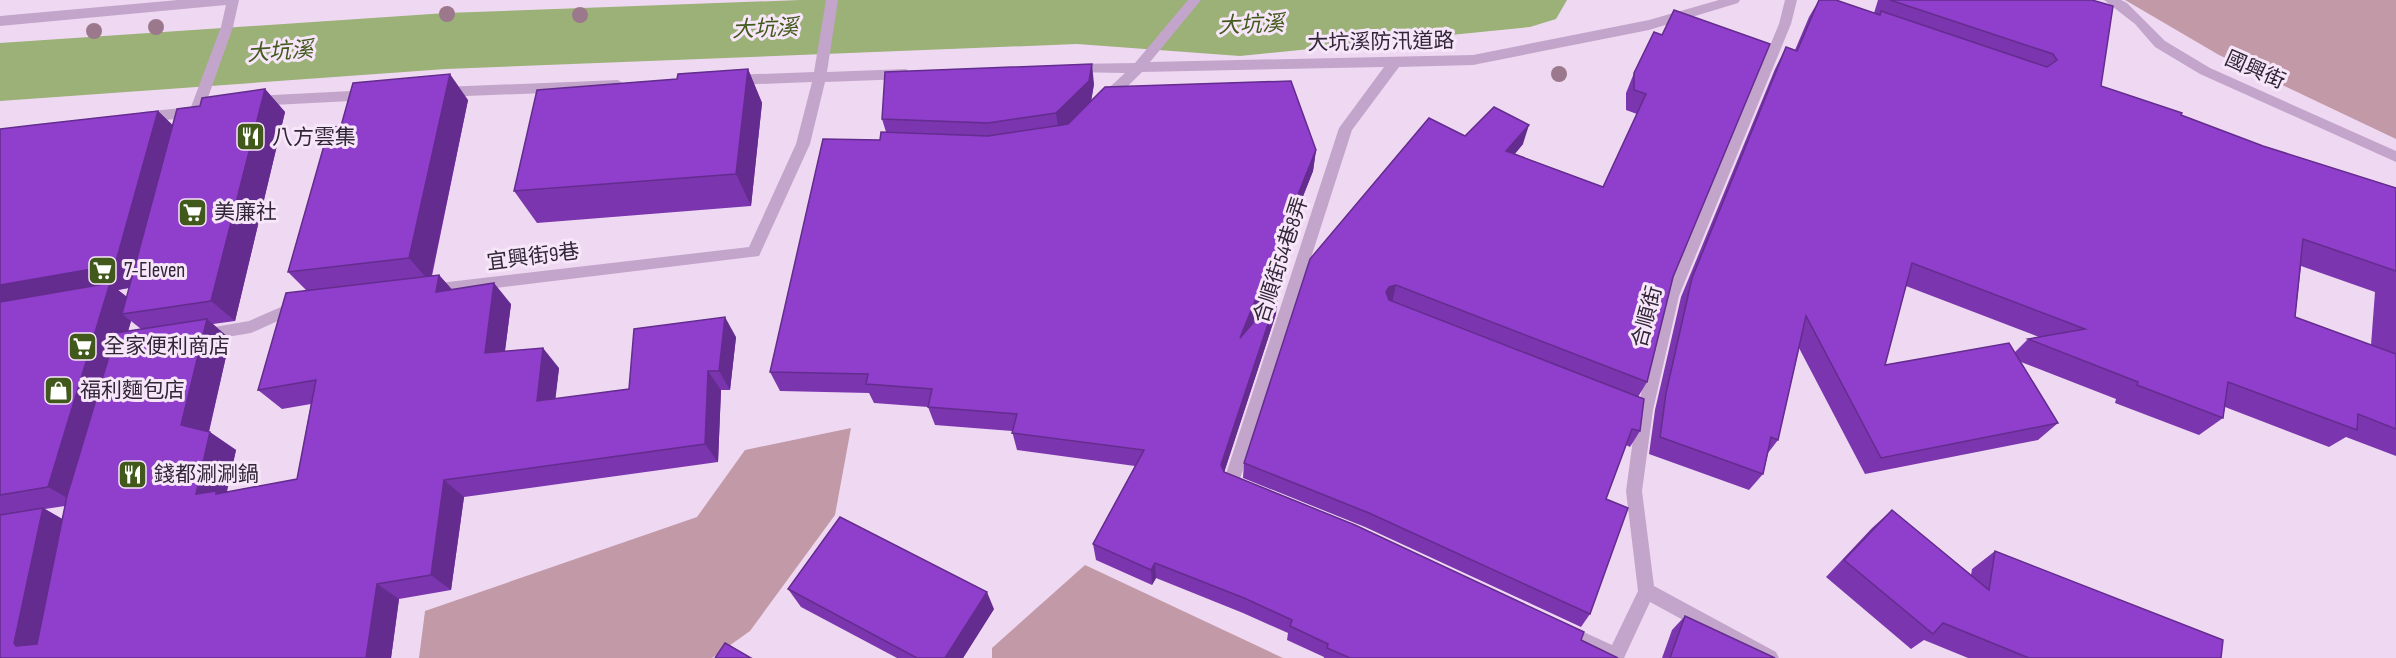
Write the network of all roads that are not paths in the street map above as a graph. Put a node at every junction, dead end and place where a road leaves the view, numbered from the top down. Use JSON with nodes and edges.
{"nodes":[{"id":1,"x":227,"y":0,"type":"edge"},
{"id":2,"x":233,"y":0,"type":"edge"},
{"id":3,"x":1195,"y":0,"type":"edge"},
{"id":4,"x":1734,"y":0,"type":"edge"},
{"id":5,"x":1791,"y":0,"type":"edge"},
{"id":6,"x":2110,"y":0,"type":"edge"},
{"id":7,"x":831,"y":1,"type":"edge"},
{"id":8,"x":0,"y":21,"type":"edge"},
{"id":9,"x":1395,"y":62,"type":"junction"},
{"id":10,"x":1139,"y":67,"type":"junction"},
{"id":11,"x":1057,"y":69,"type":"edge"},
{"id":12,"x":915,"y":74,"type":"edge"},
{"id":13,"x":820,"y":76,"type":"junction"},
{"id":14,"x":713,"y":81,"type":"edge"},
{"id":15,"x":630,"y":84,"type":"edge"},
{"id":16,"x":428,"y":92,"type":"edge"},
{"id":17,"x":381,"y":94,"type":"edge"},
{"id":18,"x":239,"y":103,"type":"edge"},
{"id":19,"x":1097,"y":107,"type":"edge"},
{"id":20,"x":217,"y":108,"type":"edge"},
{"id":21,"x":195,"y":112,"type":"junction"},
{"id":22,"x":126,"y":119,"type":"edge"},
{"id":23,"x":189,"y":134,"type":"edge"},
{"id":24,"x":2396,"y":157,"type":"edge"},
{"id":25,"x":412,"y":292,"type":"edge"},
{"id":26,"x":306,"y":304,"type":"edge"},
{"id":27,"x":193,"y":336,"type":"edge"},
{"id":28,"x":1263,"y":496,"type":"edge"},
{"id":29,"x":1646,"y":591,"type":"junction"},
{"id":30,"x":1551,"y":625,"type":"edge"},
{"id":31,"x":1615,"y":657,"type":"edge"},
{"id":32,"x":1770,"y":658,"type":"edge"}],
"edges":[{"from":1,"to":8,"type":"street"},
{"from":2,"to":21,"type":"street"},
{"from":3,"to":10,"type":"street"},
{"from":4,"to":9,"type":"street","name":"大坑溪防汛道路"},
{"from":5,"to":29,"type":"street","name":"合順街"},
{"from":6,"to":24,"type":"street","name":"國興街"},
{"from":7,"to":13,"type":"street","name":"宜興街9巷"},
{"from":9,"to":10,"type":"street","name":"大坑溪防汛道路"},
{"from":9,"to":28,"type":"street","name":"合順街54巷8弄"},
{"from":10,"to":11,"type":"street","name":"大坑溪防汛道路"},
{"from":10,"to":19,"type":"street"},
{"from":12,"to":13,"type":"street"},
{"from":13,"to":14,"type":"street"},
{"from":13,"to":25,"type":"street","name":"宜興街9巷"},
{"from":15,"to":16,"type":"street"},
{"from":17,"to":18,"type":"street"},
{"from":20,"to":21,"type":"street"},
{"from":21,"to":22,"type":"street"},
{"from":21,"to":23,"type":"street"},
{"from":26,"to":27,"type":"street"},
{"from":29,"to":31,"type":"street"},
{"from":29,"to":32,"type":"street"},
{"from":30,"to":31,"type":"street"}]}
